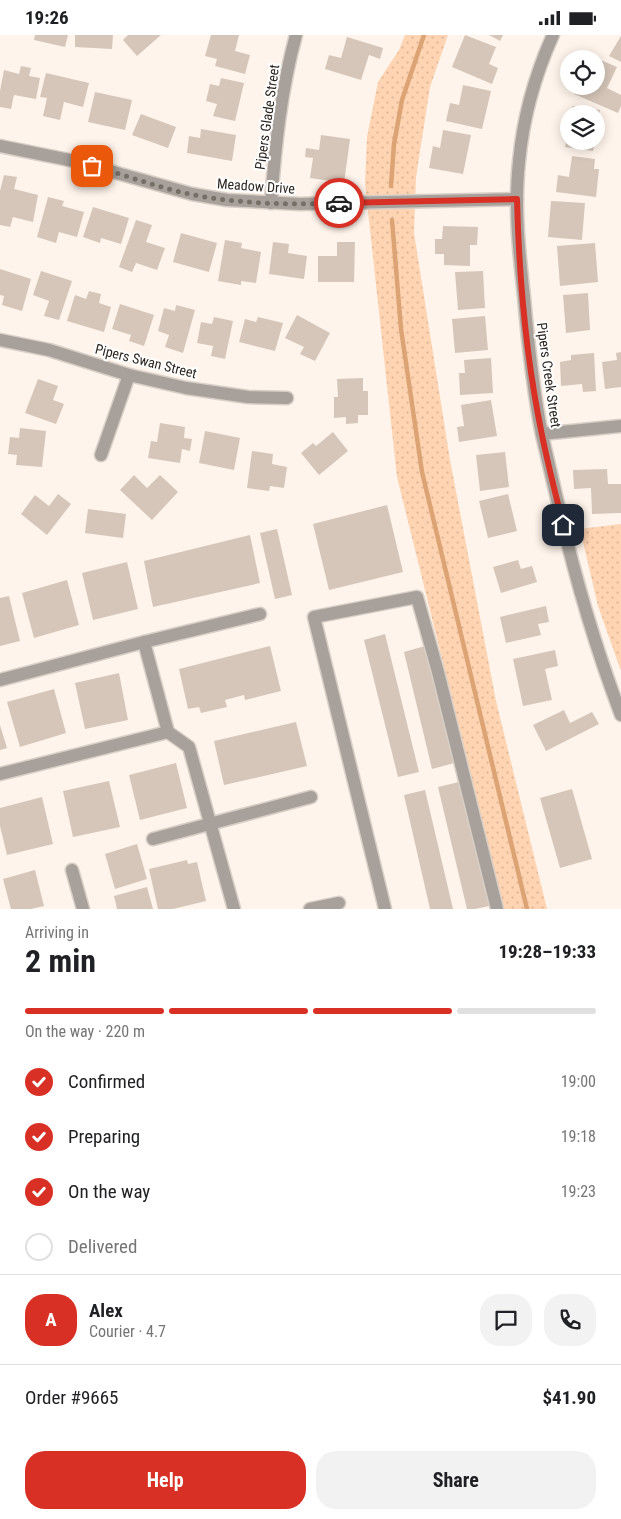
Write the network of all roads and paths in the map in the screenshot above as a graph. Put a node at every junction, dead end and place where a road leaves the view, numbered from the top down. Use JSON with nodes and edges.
{"nodes":[{"id":1,"x":296,"y":35,"type":"edge"},
{"id":2,"x":553,"y":35,"type":"edge"},
{"id":3,"x":0,"y":146,"type":"edge"},
{"id":4,"x":517,"y":199,"type":"junction"},
{"id":5,"x":271,"y":203,"type":"junction"},
{"id":6,"x":0,"y":340,"type":"edge"},
{"id":7,"x":130,"y":375,"type":"junction"},
{"id":8,"x":287,"y":398,"type":"dead end"},
{"id":9,"x":621,"y":426,"type":"edge"},
{"id":10,"x":542,"y":435,"type":"junction"},
{"id":11,"x":101,"y":455,"type":"dead end"},
{"id":12,"x":260,"y":614,"type":"dead end"},
{"id":13,"x":144,"y":642,"type":"junction"},
{"id":14,"x":0,"y":680,"type":"edge"},
{"id":15,"x":621,"y":715,"type":"edge"},
{"id":16,"x":168,"y":732,"type":"junction"},
{"id":17,"x":0,"y":774,"type":"edge"},
{"id":18,"x":311,"y":797,"type":"dead end"},
{"id":19,"x":210,"y":824,"type":"junction"},
{"id":20,"x":153,"y":839,"type":"dead end"},
{"id":21,"x":72,"y":869,"type":"dead end"},
{"id":22,"x":339,"y":903,"type":"dead end"},
{"id":23,"x":83,"y":909,"type":"edge"},
{"id":24,"x":234,"y":909,"type":"edge"},
{"id":25,"x":310,"y":909,"type":"edge"},
{"id":26,"x":385,"y":909,"type":"edge"},
{"id":27,"x":497,"y":909,"type":"edge"}],
"edges":[{"from":1,"to":5,"type":"street","name":"Pipers Glade Street"},
{"from":2,"to":4,"type":"street","name":"Pipers Creek Street"},
{"from":3,"to":5,"type":"street","name":"Meadow Drive"},
{"from":4,"to":5,"type":"street","name":"Meadow Drive"},
{"from":4,"to":10,"type":"street","name":"Pipers Creek Street"},
{"from":6,"to":7,"type":"street","name":"Pipers Swan Street"},
{"from":7,"to":8,"type":"street","name":"Pipers Swan Street"},
{"from":7,"to":11,"type":"street"},
{"from":9,"to":10,"type":"street"},
{"from":10,"to":15,"type":"street","name":"Pipers Creek Street"},
{"from":12,"to":13,"type":"street"},
{"from":13,"to":14,"type":"street"},
{"from":13,"to":16,"type":"street"},
{"from":16,"to":17,"type":"street"},
{"from":16,"to":19,"type":"street"},
{"from":18,"to":19,"type":"street"},
{"from":19,"to":20,"type":"street"},
{"from":19,"to":24,"type":"street"},
{"from":21,"to":23,"type":"street"},
{"from":22,"to":25,"type":"street"},
{"from":26,"to":27,"type":"street"}]}
